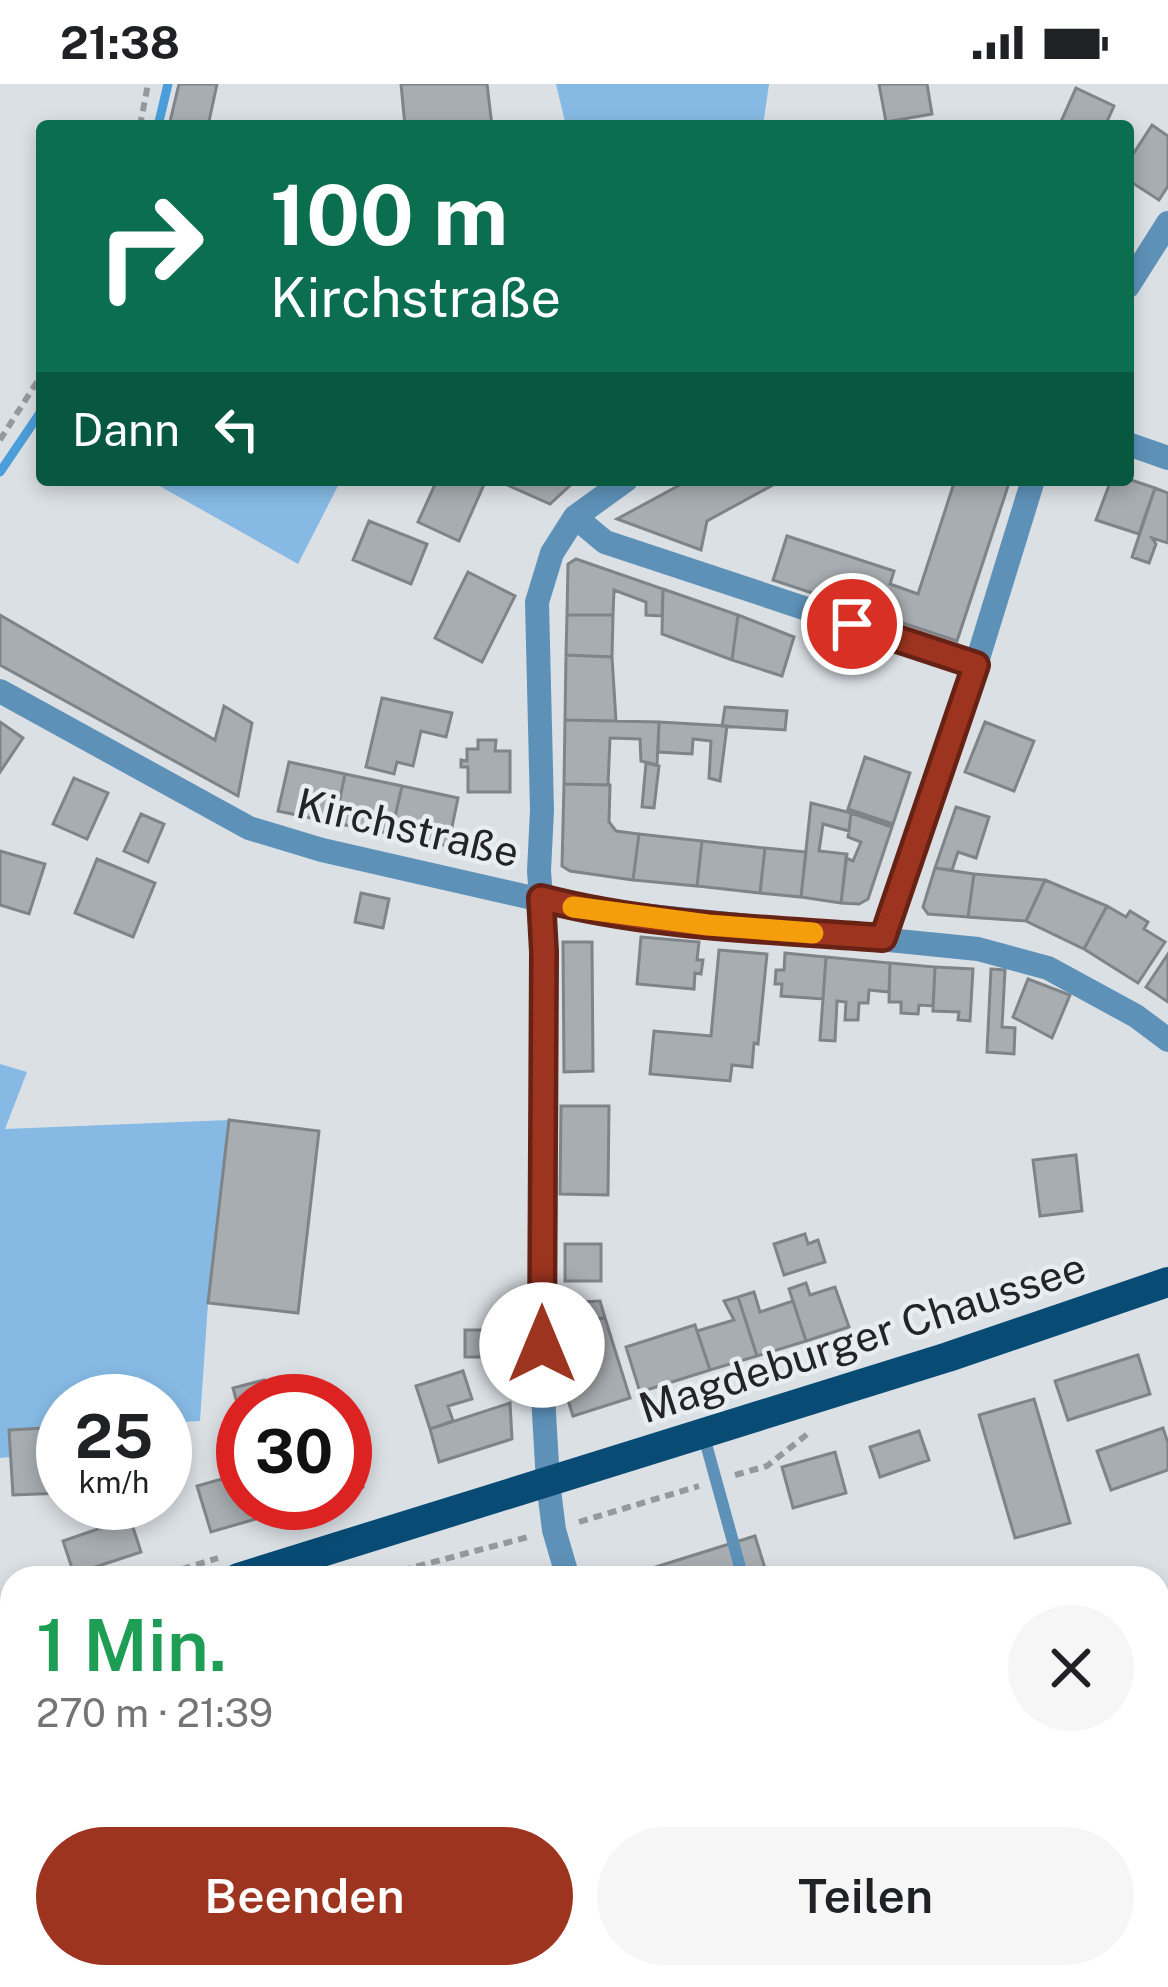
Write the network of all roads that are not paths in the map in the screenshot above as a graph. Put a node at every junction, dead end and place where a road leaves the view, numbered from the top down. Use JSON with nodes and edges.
{"nodes":[{"id":1,"x":1168,"y":224,"type":"edge"},
{"id":2,"x":1134,"y":277,"type":"edge"},
{"id":3,"x":1134,"y":446,"type":"edge"},
{"id":4,"x":1168,"y":458,"type":"edge"},
{"id":5,"x":618,"y":486,"type":"edge"},
{"id":6,"x":1031,"y":486,"type":"edge"},
{"id":7,"x":575,"y":517,"type":"junction"},
{"id":8,"x":976,"y":665,"type":"junction"},
{"id":9,"x":0,"y":691,"type":"edge"},
{"id":10,"x":541,"y":898,"type":"junction"},
{"id":11,"x":883,"y":938,"type":"junction"},
{"id":12,"x":1168,"y":1040,"type":"edge"},
{"id":13,"x":1168,"y":1282,"type":"edge"},
{"id":14,"x":703,"y":1432,"type":"junction"},
{"id":15,"x":548,"y":1482,"type":"junction"},
{"id":16,"x":277,"y":1566,"type":"edge"},
{"id":17,"x":564,"y":1566,"type":"edge"},
{"id":18,"x":740,"y":1566,"type":"edge"}],
"edges":[{"from":1,"to":2,"type":"street"},
{"from":3,"to":4,"type":"street"},
{"from":5,"to":7,"type":"street"},
{"from":6,"to":8,"type":"street"},
{"from":7,"to":8,"type":"street"},
{"from":7,"to":10,"type":"street"},
{"from":8,"to":11,"type":"street"},
{"from":9,"to":10,"type":"street","name":"Kirchstraße"},
{"from":10,"to":11,"type":"street","name":"Kirchstraße"},
{"from":10,"to":15,"type":"street"},
{"from":11,"to":12,"type":"street","name":"Kirchstraße"},
{"from":13,"to":14,"type":"main road","name":"Magdeburger Chaussee"},
{"from":14,"to":15,"type":"main road","name":"Magdeburger Chaussee"},
{"from":14,"to":18,"type":"lane"},
{"from":15,"to":16,"type":"main road","name":"Magdeburger Chaussee"},
{"from":15,"to":17,"type":"street"}]}
